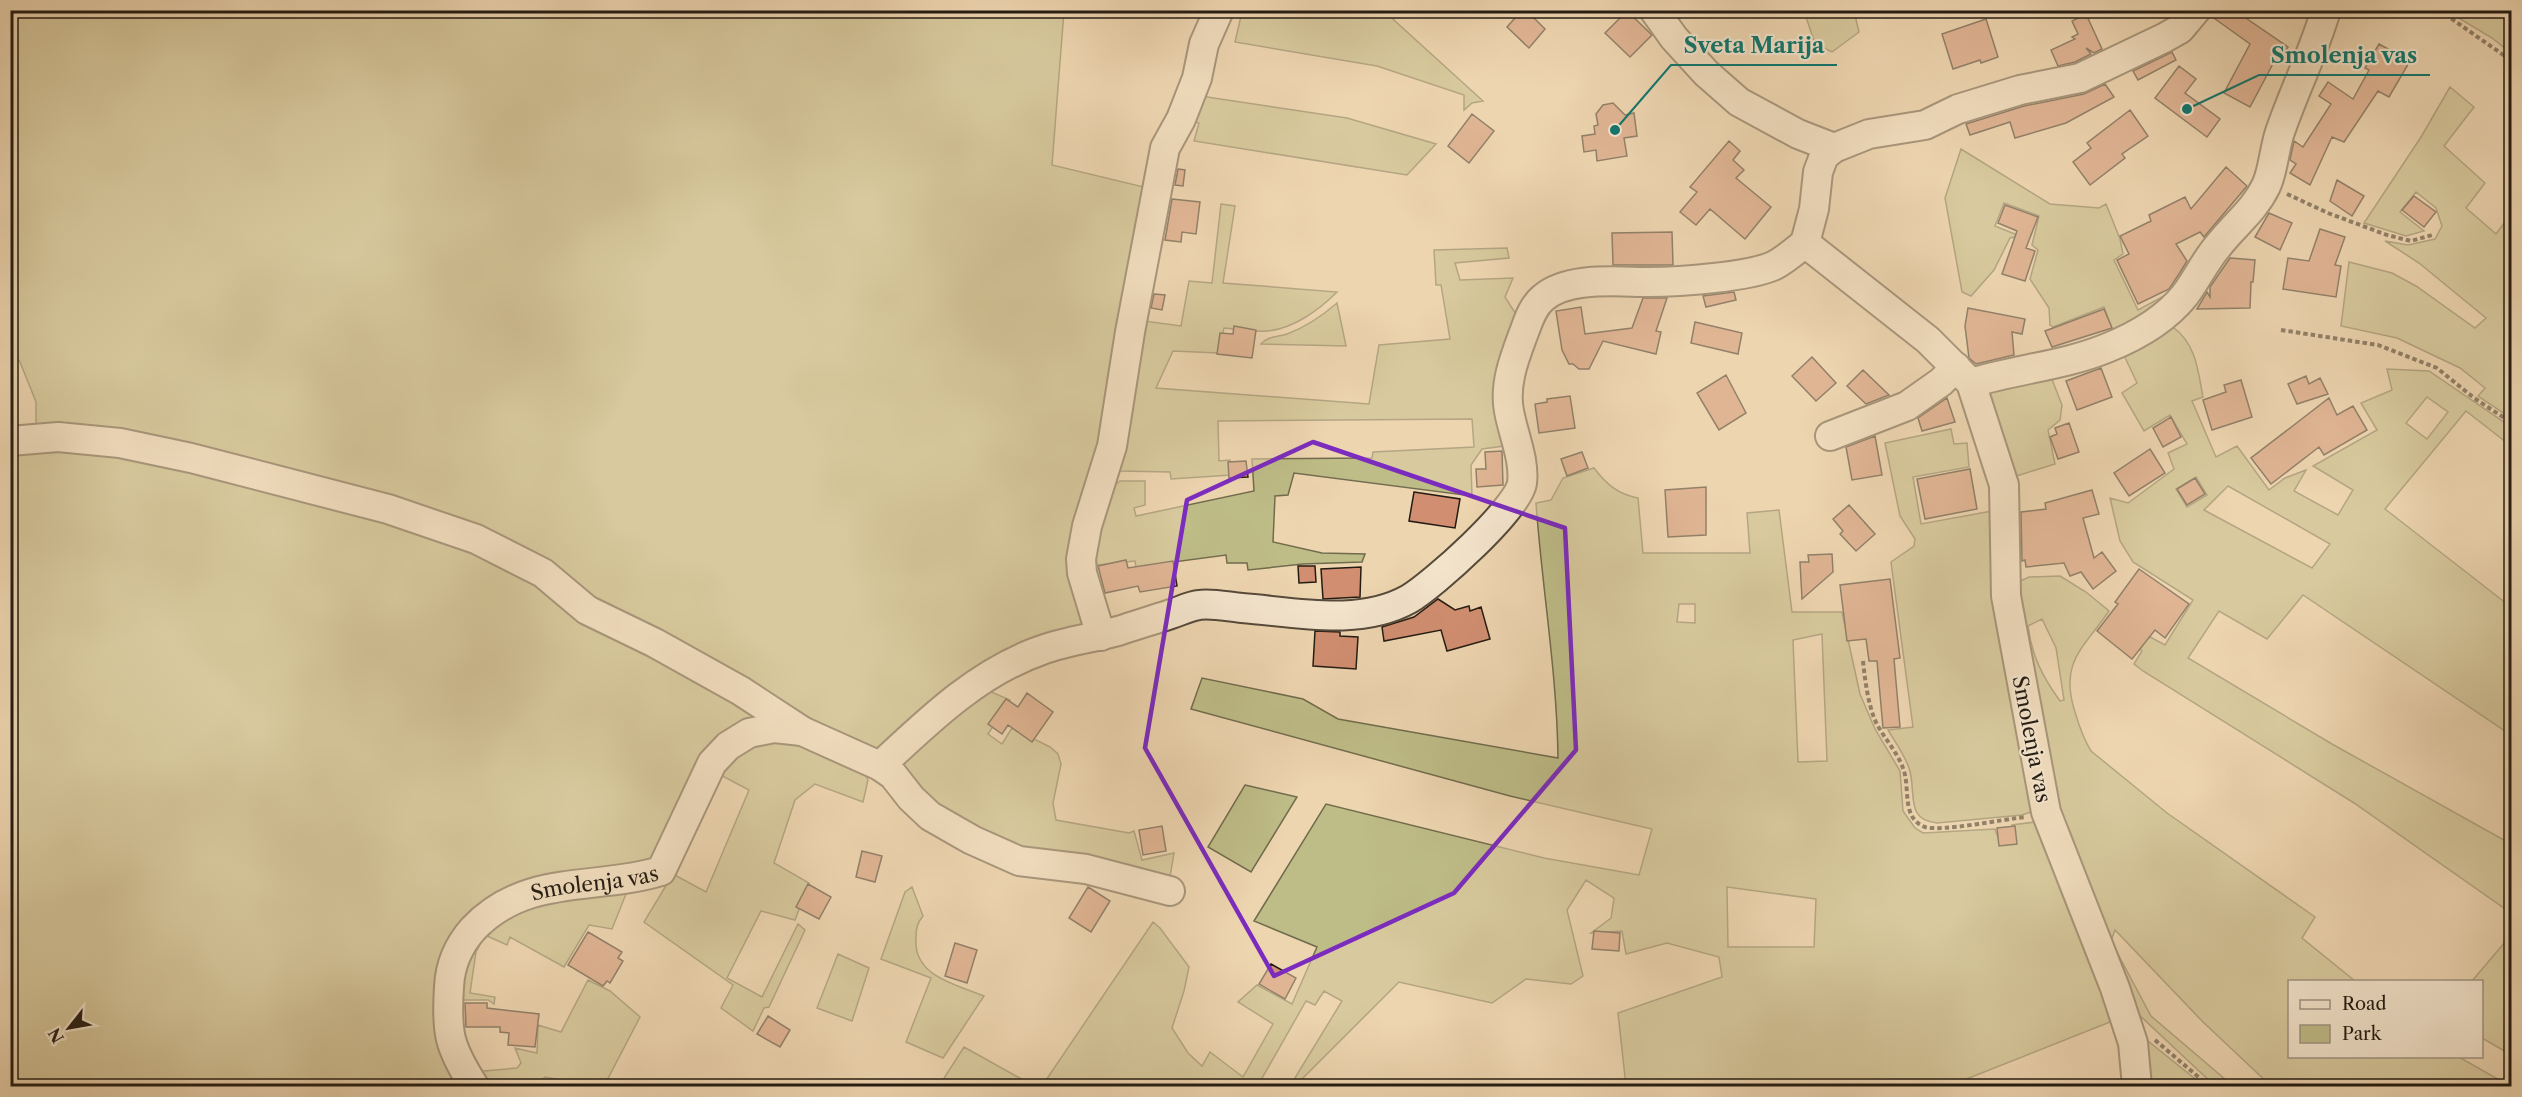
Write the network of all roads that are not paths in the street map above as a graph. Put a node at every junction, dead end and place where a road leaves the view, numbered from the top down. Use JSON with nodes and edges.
{"nodes":[{"id":1,"x":1219,"y":10,"type":"edge"},
{"id":2,"x":1654,"y":10,"type":"edge"},
{"id":3,"x":2196,"y":10,"type":"edge"},
{"id":4,"x":2326,"y":10,"type":"edge"},
{"id":5,"x":1834,"y":148,"type":"junction"},
{"id":6,"x":1804,"y":243,"type":"junction"},
{"id":7,"x":1964,"y":375,"type":"junction"},
{"id":8,"x":1830,"y":436,"type":"dead end"},
{"id":9,"x":10,"y":441,"type":"edge"},
{"id":10,"x":1101,"y":636,"type":"junction"},
{"id":11,"x":802,"y":730,"type":"junction"},
{"id":12,"x":880,"y":766,"type":"junction"},
{"id":13,"x":1170,"y":891,"type":"dead end"},
{"id":14,"x":474,"y":1086,"type":"edge"},
{"id":15,"x":2138,"y":1086,"type":"edge"}],
"edges":[{"from":1,"to":10,"type":"street"},
{"from":2,"to":5,"type":"street"},
{"from":3,"to":5,"type":"street"},
{"from":4,"to":7,"type":"street"},
{"from":5,"to":6,"type":"street"},
{"from":6,"to":7,"type":"street","name":"Smolenja vas"},
{"from":6,"to":10,"type":"street"},
{"from":7,"to":8,"type":"street"},
{"from":7,"to":15,"type":"street","name":"Smolenja vas"},
{"from":9,"to":11,"type":"street"},
{"from":10,"to":12,"type":"street"},
{"from":11,"to":12,"type":"street","name":"Smolenja vas"},
{"from":11,"to":14,"type":"street","name":"Smolenja vas"},
{"from":12,"to":13,"type":"street","name":"Smolenja vas"}]}
